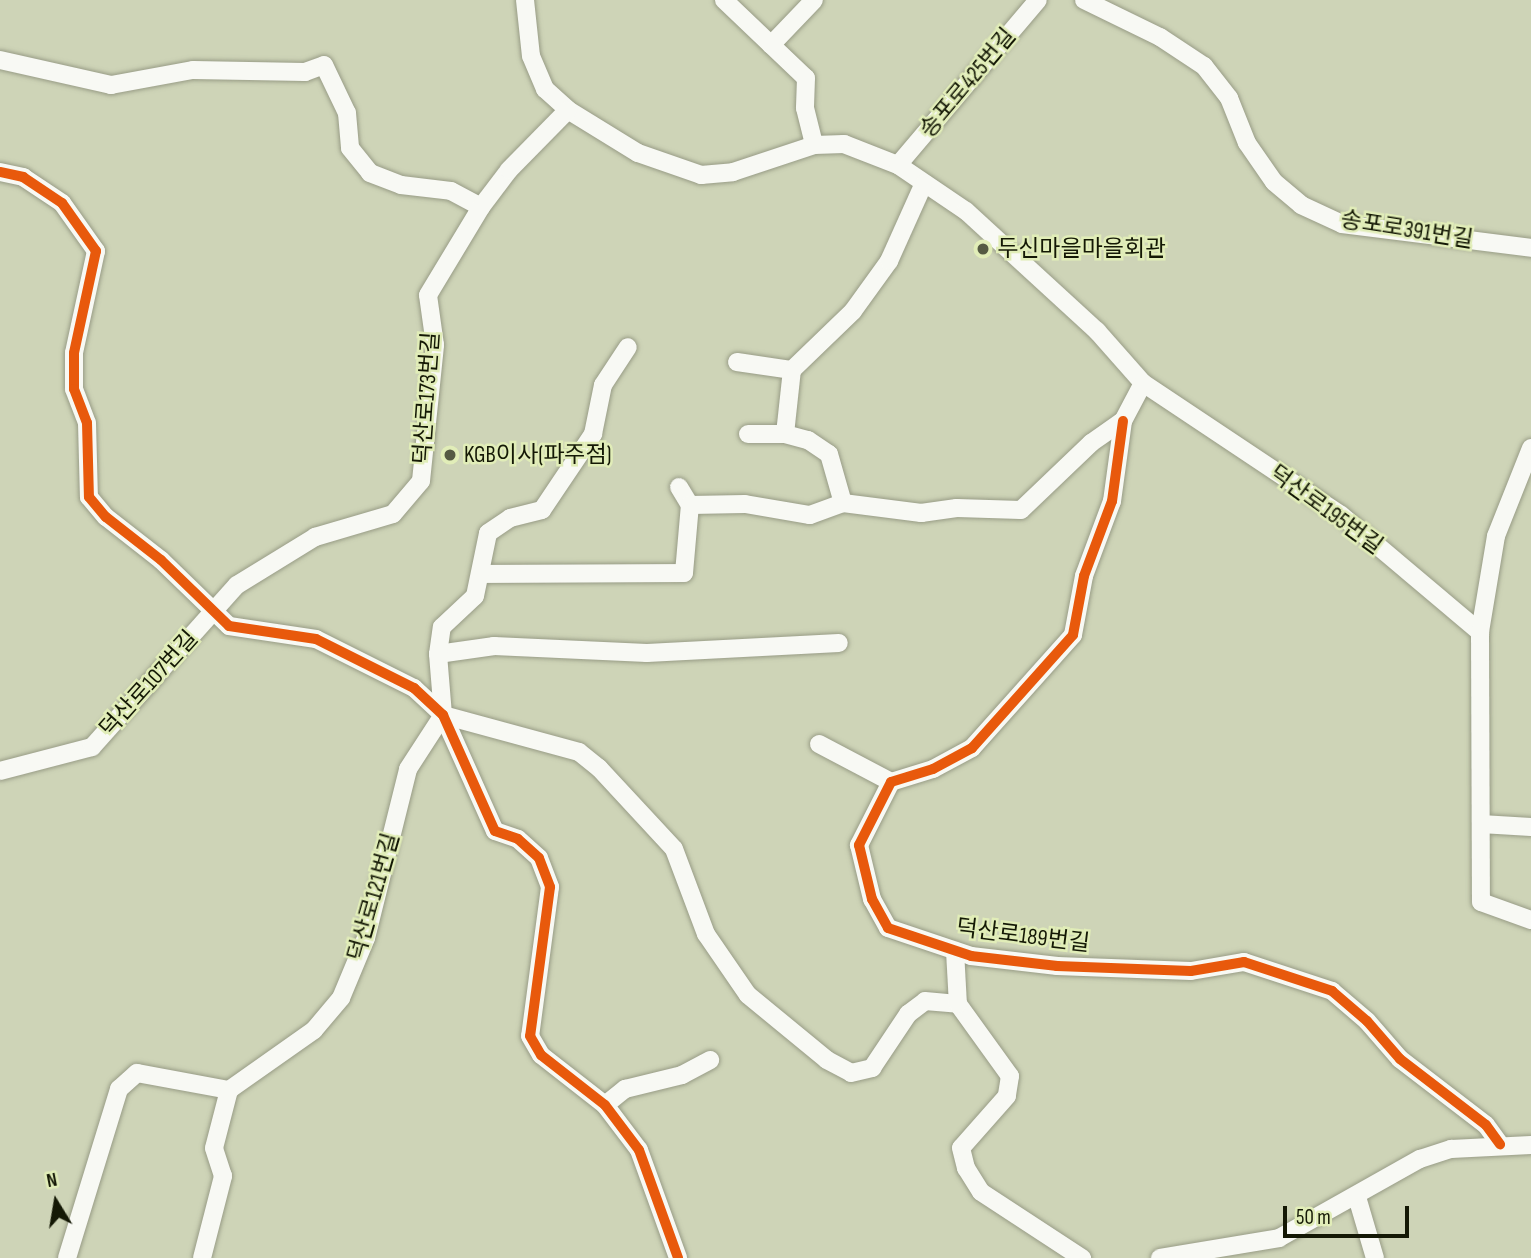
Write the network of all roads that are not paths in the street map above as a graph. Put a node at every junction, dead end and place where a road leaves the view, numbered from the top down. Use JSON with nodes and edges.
{"nodes":[{"id":1,"x":525,"y":0,"type":"edge"},
{"id":2,"x":724,"y":0,"type":"edge"},
{"id":3,"x":814,"y":0,"type":"edge"},
{"id":4,"x":1038,"y":0,"type":"edge"},
{"id":5,"x":1084,"y":0,"type":"edge"},
{"id":6,"x":771,"y":45,"type":"junction"},
{"id":7,"x":0,"y":60,"type":"edge"},
{"id":8,"x":568,"y":110,"type":"junction"},
{"id":9,"x":814,"y":145,"type":"junction"},
{"id":10,"x":898,"y":165,"type":"junction"},
{"id":11,"x":0,"y":172,"type":"edge"},
{"id":12,"x":924,"y":184,"type":"junction"},
{"id":13,"x":481,"y":206,"type":"junction"},
{"id":14,"x":1531,"y":248,"type":"edge"},
{"id":15,"x":628,"y":347,"type":"dead end"},
{"id":16,"x":737,"y":362,"type":"dead end"},
{"id":17,"x":792,"y":370,"type":"junction"},
{"id":18,"x":1143,"y":383,"type":"junction"},
{"id":19,"x":1123,"y":421,"type":"junction"},
{"id":20,"x":748,"y":434,"type":"dead end"},
{"id":21,"x":785,"y":435,"type":"junction"},
{"id":22,"x":1531,"y":448,"type":"edge"},
{"id":23,"x":679,"y":487,"type":"dead end"},
{"id":24,"x":843,"y":503,"type":"junction"},
{"id":25,"x":690,"y":505,"type":"junction"},
{"id":26,"x":481,"y":574,"type":"junction"},
{"id":27,"x":213,"y":612,"type":"junction"},
{"id":28,"x":1480,"y":632,"type":"junction"},
{"id":29,"x":839,"y":643,"type":"dead end"},
{"id":30,"x":438,"y":654,"type":"junction"},
{"id":31,"x":443,"y":715,"type":"junction"},
{"id":32,"x":819,"y":744,"type":"dead end"},
{"id":33,"x":0,"y":771,"type":"edge"},
{"id":34,"x":891,"y":782,"type":"junction"},
{"id":35,"x":1480,"y":824,"type":"junction"},
{"id":36,"x":1531,"y":827,"type":"edge"},
{"id":37,"x":1531,"y":920,"type":"edge"},
{"id":38,"x":955,"y":951,"type":"junction"},
{"id":39,"x":958,"y":1004,"type":"junction"},
{"id":40,"x":710,"y":1060,"type":"dead end"},
{"id":41,"x":229,"y":1090,"type":"junction"},
{"id":42,"x":606,"y":1105,"type":"junction"},
{"id":43,"x":1500,"y":1144,"type":"junction"},
{"id":44,"x":1531,"y":1145,"type":"edge"},
{"id":45,"x":1357,"y":1197,"type":"junction"},
{"id":46,"x":1170,"y":1257,"type":"edge"},
{"id":47,"x":66,"y":1258,"type":"edge"},
{"id":48,"x":202,"y":1258,"type":"edge"},
{"id":49,"x":678,"y":1258,"type":"edge"},
{"id":50,"x":1082,"y":1258,"type":"edge"},
{"id":51,"x":1375,"y":1258,"type":"edge"}],
"edges":[{"from":1,"to":8,"type":"street","name":"덕산로195번길"},
{"from":2,"to":6,"type":"street"},
{"from":3,"to":6,"type":"street"},
{"from":4,"to":10,"type":"street","name":"송포로425번길"},
{"from":5,"to":14,"type":"street","name":"송포로391번길"},
{"from":6,"to":9,"type":"street"},
{"from":7,"to":13,"type":"street"},
{"from":8,"to":9,"type":"street","name":"덕산로195번길"},
{"from":8,"to":13,"type":"street","name":"덕산로173번길"},
{"from":9,"to":10,"type":"street","name":"덕산로195번길"},
{"from":10,"to":12,"type":"street","name":"덕산로195번길"},
{"from":11,"to":27,"type":"street"},
{"from":12,"to":17,"type":"street"},
{"from":12,"to":18,"type":"street","name":"덕산로195번길"},
{"from":13,"to":27,"type":"street","name":"덕산로173번길"},
{"from":15,"to":26,"type":"street"},
{"from":16,"to":17,"type":"street"},
{"from":17,"to":21,"type":"street"},
{"from":18,"to":19,"type":"street"},
{"from":18,"to":28,"type":"street","name":"덕산로195번길"},
{"from":19,"to":24,"type":"street"},
{"from":19,"to":34,"type":"street"},
{"from":20,"to":21,"type":"street"},
{"from":21,"to":24,"type":"street"},
{"from":22,"to":28,"type":"street"},
{"from":23,"to":25,"type":"street"},
{"from":24,"to":25,"type":"street"},
{"from":25,"to":26,"type":"street"},
{"from":26,"to":30,"type":"street"},
{"from":27,"to":31,"type":"street"},
{"from":27,"to":33,"type":"street","name":"덕산로107번길"},
{"from":28,"to":35,"type":"street"},
{"from":29,"to":30,"type":"street"},
{"from":30,"to":31,"type":"street"},
{"from":31,"to":39,"type":"street"},
{"from":31,"to":41,"type":"street","name":"덕산로121번길"},
{"from":31,"to":42,"type":"street"},
{"from":32,"to":34,"type":"street"},
{"from":34,"to":38,"type":"street","name":"덕산로189번길"},
{"from":35,"to":36,"type":"street"},
{"from":35,"to":37,"type":"street"},
{"from":38,"to":39,"type":"street"},
{"from":38,"to":43,"type":"street","name":"덕산로189번길"},
{"from":39,"to":50,"type":"street"},
{"from":40,"to":42,"type":"street"},
{"from":41,"to":47,"type":"street"},
{"from":41,"to":48,"type":"street"},
{"from":42,"to":49,"type":"street"},
{"from":43,"to":44,"type":"street"},
{"from":43,"to":45,"type":"street"},
{"from":45,"to":46,"type":"street"},
{"from":45,"to":51,"type":"street"}]}
